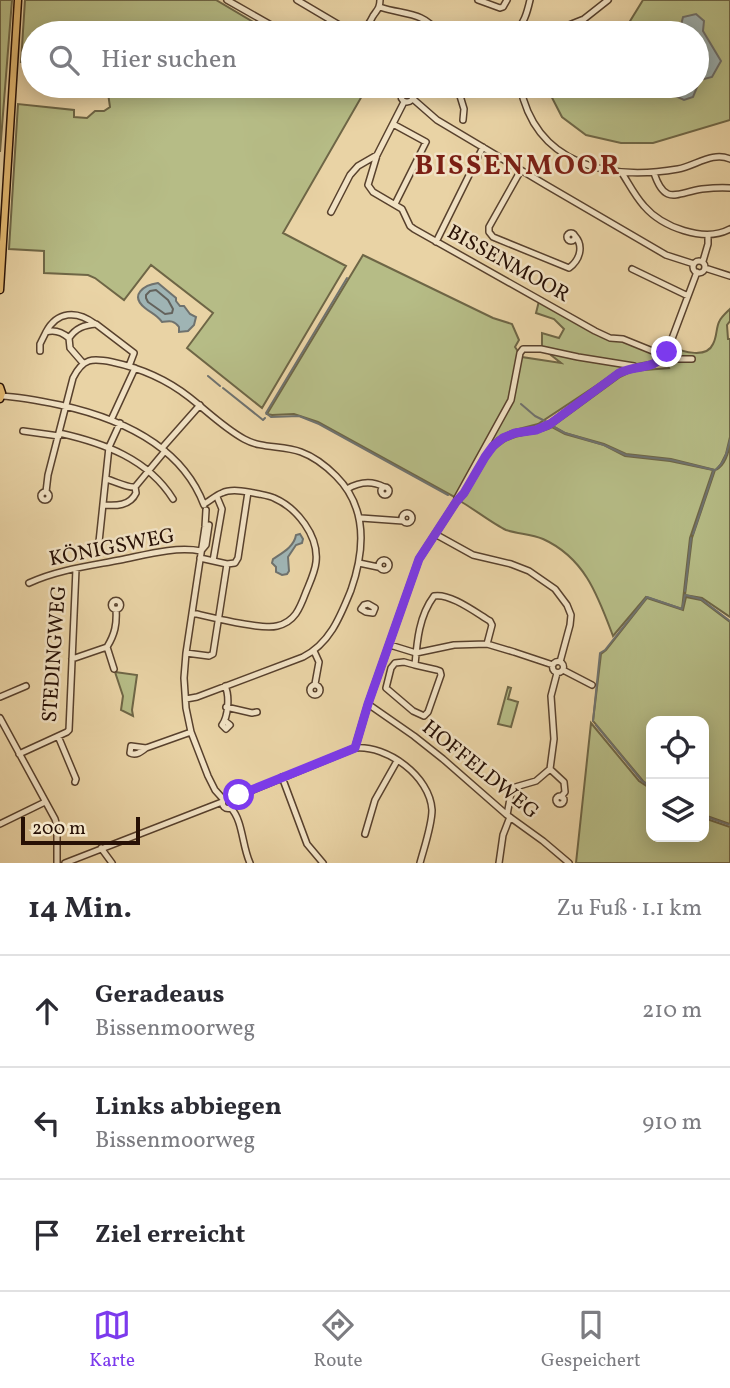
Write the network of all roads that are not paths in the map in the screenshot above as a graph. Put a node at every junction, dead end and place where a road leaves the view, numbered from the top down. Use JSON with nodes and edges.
{"nodes":[{"id":1,"x":18,"y":0,"type":"edge"},
{"id":2,"x":227,"y":0,"type":"edge"},
{"id":3,"x":298,"y":0,"type":"edge"},
{"id":4,"x":478,"y":0,"type":"edge"},
{"id":5,"x":508,"y":0,"type":"edge"},
{"id":6,"x":530,"y":0,"type":"edge"},
{"id":7,"x":608,"y":0,"type":"edge"},
{"id":8,"x":380,"y":3,"type":"edge"},
{"id":9,"x":264,"y":21,"type":"edge"},
{"id":10,"x":333,"y":21,"type":"edge"},
{"id":11,"x":370,"y":21,"type":"edge"},
{"id":12,"x":428,"y":21,"type":"edge"},
{"id":13,"x":524,"y":21,"type":"edge"},
{"id":14,"x":579,"y":21,"type":"edge"},
{"id":15,"x":402,"y":98,"type":"edge"},
{"id":16,"x":461,"y":98,"type":"edge"},
{"id":17,"x":523,"y":98,"type":"edge"},
{"id":18,"x":413,"y":99,"type":"joint"},
{"id":19,"x":404,"y":102,"type":"junction"},
{"id":20,"x":463,"y":120,"type":"dead end"},
{"id":21,"x":393,"y":124,"type":"junction"},
{"id":22,"x":483,"y":147,"type":"junction"},
{"id":23,"x":377,"y":155,"type":"junction"},
{"id":24,"x":730,"y":159,"type":"edge"},
{"id":25,"x":365,"y":163,"type":"junction"},
{"id":26,"x":373,"y":168,"type":"junction"},
{"id":27,"x":521,"y":170,"type":"junction"},
{"id":28,"x":622,"y":173,"type":"junction"},
{"id":29,"x":654,"y":173,"type":"junction"},
{"id":30,"x":730,"y":188,"type":"edge"},
{"id":31,"x":395,"y":204,"type":"junction"},
{"id":32,"x":331,"y":212,"type":"dead end"},
{"id":33,"x":730,"y":229,"type":"edge"},
{"id":34,"x":708,"y":235,"type":"junction"},
{"id":35,"x":575,"y":236,"type":"dead end"},
{"id":36,"x":436,"y":242,"type":"junction"},
{"id":37,"x":694,"y":264,"type":"junction"},
{"id":38,"x":704,"y":265,"type":"junction"},
{"id":39,"x":632,"y":269,"type":"dead end"},
{"id":40,"x":697,"y":272,"type":"junction"},
{"id":41,"x":730,"y":275,"type":"edge"},
{"id":42,"x":0,"y":289,"type":"edge"},
{"id":43,"x":688,"y":296,"type":"junction"},
{"id":44,"x":96,"y":324,"type":"junction"},
{"id":45,"x":46,"y":332,"type":"junction"},
{"id":46,"x":69,"y":338,"type":"junction"},
{"id":47,"x":40,"y":351,"type":"dead end"},
{"id":48,"x":665,"y":356,"type":"junction"},
{"id":49,"x":692,"y":359,"type":"dead end"},
{"id":50,"x":83,"y":363,"type":"junction"},
{"id":51,"x":132,"y":367,"type":"junction"},
{"id":52,"x":640,"y":367,"type":"junction"},
{"id":53,"x":0,"y":387,"type":"edge"},
{"id":54,"x":1,"y":398,"type":"edge"},
{"id":55,"x":200,"y":405,"type":"junction"},
{"id":56,"x":65,"y":406,"type":"junction"},
{"id":57,"x":111,"y":420,"type":"junction"},
{"id":58,"x":120,"y":423,"type":"junction"},
{"id":59,"x":23,"y":431,"type":"dead end"},
{"id":60,"x":59,"y":434,"type":"junction"},
{"id":61,"x":109,"y":447,"type":"junction"},
{"id":62,"x":164,"y":449,"type":"junction"},
{"id":63,"x":148,"y":471,"type":"junction"},
{"id":64,"x":106,"y":479,"type":"junction"},
{"id":65,"x":135,"y":487,"type":"junction"},
{"id":66,"x":384,"y":487,"type":"dead end"},
{"id":67,"x":347,"y":489,"type":"junction"},
{"id":68,"x":46,"y":492,"type":"dead end"},
{"id":69,"x":248,"y":492,"type":"junction"},
{"id":70,"x":217,"y":497,"type":"junction"},
{"id":71,"x":173,"y":499,"type":"dead end"},
{"id":72,"x":456,"y":502,"type":"junction"},
{"id":73,"x":103,"y":505,"type":"junction"},
{"id":74,"x":205,"y":507,"type":"junction"},
{"id":75,"x":360,"y":518,"type":"junction"},
{"id":76,"x":403,"y":521,"type":"dead end"},
{"id":77,"x":435,"y":534,"type":"junction"},
{"id":78,"x":99,"y":542,"type":"dead end"},
{"id":79,"x":201,"y":551,"type":"junction"},
{"id":80,"x":200,"y":558,"type":"junction"},
{"id":81,"x":214,"y":561,"type":"junction"},
{"id":82,"x":359,"y":563,"type":"junction"},
{"id":83,"x":227,"y":564,"type":"junction"},
{"id":84,"x":378,"y":567,"type":"dead end"},
{"id":85,"x":76,"y":569,"type":"junction"},
{"id":86,"x":29,"y":583,"type":"dead end"},
{"id":87,"x":345,"y":604,"type":"junction"},
{"id":88,"x":116,"y":609,"type":"dead end"},
{"id":89,"x":361,"y":609,"type":"dead end"},
{"id":90,"x":192,"y":613,"type":"junction"},
{"id":91,"x":219,"y":618,"type":"junction"},
{"id":92,"x":390,"y":645,"type":"junction"},
{"id":93,"x":487,"y":645,"type":"junction"},
{"id":94,"x":107,"y":647,"type":"junction"},
{"id":95,"x":314,"y":651,"type":"junction"},
{"id":96,"x":186,"y":653,"type":"junction"},
{"id":97,"x":416,"y":653,"type":"junction"},
{"id":98,"x":72,"y":659,"type":"junction"},
{"id":99,"x":560,"y":662,"type":"junction"},
{"id":100,"x":415,"y":665,"type":"junction"},
{"id":101,"x":553,"y":665,"type":"junction"},
{"id":102,"x":114,"y":669,"type":"dead end"},
{"id":103,"x":560,"y":671,"type":"junction"},
{"id":104,"x":315,"y":684,"type":"dead end"},
{"id":105,"x":592,"y":685,"type":"dead end"},
{"id":106,"x":26,"y":686,"type":"dead end"},
{"id":107,"x":225,"y":686,"type":"junction"},
{"id":108,"x":0,"y":697,"type":"edge"},
{"id":109,"x":186,"y":699,"type":"junction"},
{"id":110,"x":368,"y":704,"type":"junction"},
{"id":111,"x":226,"y":707,"type":"junction"},
{"id":112,"x":257,"y":712,"type":"dead end"},
{"id":113,"x":0,"y":718,"type":"edge"},
{"id":114,"x":225,"y":721,"type":"dead end"},
{"id":115,"x":191,"y":732,"type":"junction"},
{"id":116,"x":58,"y":736,"type":"junction"},
{"id":117,"x":146,"y":748,"type":"dead end"},
{"id":118,"x":355,"y":748,"type":"junction"},
{"id":119,"x":19,"y":754,"type":"junction"},
{"id":120,"x":397,"y":761,"type":"junction"},
{"id":121,"x":550,"y":769,"type":"junction"},
{"id":122,"x":282,"y":777,"type":"junction"},
{"id":123,"x":75,"y":782,"type":"dead end"},
{"id":124,"x":561,"y":797,"type":"dead end"},
{"id":125,"x":226,"y":800,"type":"junction"},
{"id":126,"x":45,"y":802,"type":"junction"},
{"id":127,"x":509,"y":816,"type":"junction"},
{"id":128,"x":0,"y":824,"type":"edge"},
{"id":129,"x":365,"y":834,"type":"dead end"},
{"id":130,"x":101,"y":848,"type":"junction"},
{"id":131,"x":57,"y":863,"type":"edge"},
{"id":132,"x":65,"y":863,"type":"edge"},
{"id":133,"x":113,"y":863,"type":"edge"},
{"id":134,"x":250,"y":863,"type":"edge"},
{"id":135,"x":323,"y":863,"type":"edge"},
{"id":136,"x":420,"y":863,"type":"edge"},
{"id":137,"x":499,"y":863,"type":"edge"},
{"id":138,"x":569,"y":863,"type":"edge"}],
"edges":[{"from":1,"to":42,"type":"main road"},
{"from":2,"to":9,"type":"street"},
{"from":3,"to":10,"type":"street"},
{"from":4,"to":5,"type":"street"},
{"from":6,"to":13,"type":"street"},
{"from":7,"to":14,"type":"street"},
{"from":8,"to":11,"type":"street"},
{"from":8,"to":12,"type":"street"},
{"from":15,"to":19,"type":"street"},
{"from":16,"to":20,"type":"street"},
{"from":17,"to":28,"type":"street"},
{"from":18,"to":19,"type":"street"},
{"from":18,"to":22,"type":"street"},
{"from":19,"to":21,"type":"street"},
{"from":21,"to":23,"type":"street"},
{"from":21,"to":31,"type":"street"},
{"from":22,"to":27,"type":"street"},
{"from":22,"to":36,"type":"street"},
{"from":23,"to":25,"type":"street"},
{"from":23,"to":26,"type":"street"},
{"from":24,"to":29,"type":"street"},
{"from":25,"to":26,"type":"street"},
{"from":25,"to":32,"type":"street"},
{"from":26,"to":31,"type":"street","name":"BISSENMOOR"},
{"from":27,"to":35,"type":"street"},
{"from":27,"to":37,"type":"street"},
{"from":28,"to":29,"type":"street"},
{"from":28,"to":34,"type":"street"},
{"from":29,"to":30,"type":"street"},
{"from":31,"to":36,"type":"street","name":"BISSENMOOR"},
{"from":33,"to":34,"type":"street"},
{"from":34,"to":38,"type":"street"},
{"from":36,"to":48,"type":"street","name":"BISSENMOOR"},
{"from":37,"to":38,"type":"street"},
{"from":37,"to":40,"type":"street"},
{"from":38,"to":40,"type":"street"},
{"from":38,"to":41,"type":"street"},
{"from":39,"to":43,"type":"street"},
{"from":40,"to":43,"type":"street"},
{"from":43,"to":48,"type":"street"},
{"from":44,"to":45,"type":"street"},
{"from":44,"to":46,"type":"street"},
{"from":44,"to":51,"type":"street"},
{"from":45,"to":46,"type":"street"},
{"from":45,"to":47,"type":"street"},
{"from":46,"to":50,"type":"street"},
{"from":48,"to":49,"type":"street"},
{"from":48,"to":52,"type":"street"},
{"from":50,"to":51,"type":"street"},
{"from":50,"to":56,"type":"street"},
{"from":51,"to":55,"type":"street"},
{"from":51,"to":57,"type":"street"},
{"from":52,"to":72,"type":"street"},
{"from":52,"to":72,"type":"street"},
{"from":53,"to":54,"type":"main road"},
{"from":54,"to":56,"type":"street"},
{"from":55,"to":62,"type":"street"},
{"from":55,"to":67,"type":"street"},
{"from":56,"to":57,"type":"street"},
{"from":56,"to":60,"type":"street"},
{"from":57,"to":58,"type":"street"},
{"from":58,"to":61,"type":"street"},
{"from":58,"to":62,"type":"street"},
{"from":59,"to":60,"type":"street"},
{"from":60,"to":61,"type":"street"},
{"from":60,"to":68,"type":"street"},
{"from":61,"to":63,"type":"street"},
{"from":61,"to":64,"type":"street"},
{"from":62,"to":63,"type":"street"},
{"from":62,"to":74,"type":"street"},
{"from":63,"to":65,"type":"street"},
{"from":63,"to":71,"type":"street"},
{"from":64,"to":65,"type":"street"},
{"from":64,"to":73,"type":"street"},
{"from":65,"to":73,"type":"street"},
{"from":66,"to":67,"type":"street"},
{"from":67,"to":75,"type":"street"},
{"from":69,"to":70,"type":"street"},
{"from":69,"to":83,"type":"street"},
{"from":69,"to":91,"type":"street"},
{"from":70,"to":74,"type":"street"},
{"from":70,"to":81,"type":"street"},
{"from":72,"to":77,"type":"street"},
{"from":73,"to":78,"type":"street"},
{"from":74,"to":79,"type":"street"},
{"from":75,"to":76,"type":"street"},
{"from":75,"to":82,"type":"street"},
{"from":77,"to":92,"type":"street"},
{"from":77,"to":99,"type":"street"},
{"from":79,"to":80,"type":"street"},
{"from":79,"to":85,"type":"street","name":"KÖNIGSWEG"},
{"from":80,"to":81,"type":"street"},
{"from":80,"to":90,"type":"street"},
{"from":81,"to":83,"type":"street"},
{"from":82,"to":84,"type":"street"},
{"from":82,"to":87,"type":"street"},
{"from":83,"to":91,"type":"street"},
{"from":85,"to":86,"type":"street","name":"KÖNIGSWEG"},
{"from":85,"to":98,"type":"street","name":"STEDINGWEG"},
{"from":87,"to":89,"type":"street"},
{"from":87,"to":95,"type":"street"},
{"from":88,"to":94,"type":"street"},
{"from":90,"to":91,"type":"street"},
{"from":90,"to":96,"type":"street"},
{"from":91,"to":96,"type":"street"},
{"from":92,"to":97,"type":"street"},
{"from":92,"to":110,"type":"street"},
{"from":93,"to":97,"type":"street"},
{"from":93,"to":97,"type":"street"},
{"from":93,"to":101,"type":"street"},
{"from":94,"to":98,"type":"street"},
{"from":94,"to":102,"type":"street"},
{"from":95,"to":104,"type":"street"},
{"from":95,"to":107,"type":"street"},
{"from":96,"to":109,"type":"street"},
{"from":97,"to":100,"type":"street"},
{"from":98,"to":116,"type":"street","name":"STEDINGWEG"},
{"from":99,"to":101,"type":"street"},
{"from":99,"to":103,"type":"street"},
{"from":100,"to":100,"type":"street"},
{"from":101,"to":103,"type":"street"},
{"from":103,"to":105,"type":"street"},
{"from":103,"to":121,"type":"street"},
{"from":106,"to":108,"type":"street"},
{"from":107,"to":109,"type":"street"},
{"from":107,"to":111,"type":"street"},
{"from":109,"to":115,"type":"street"},
{"from":110,"to":118,"type":"street"},
{"from":110,"to":127,"type":"street","name":"HOFFELDWEG"},
{"from":111,"to":112,"type":"street"},
{"from":111,"to":114,"type":"street"},
{"from":113,"to":119,"type":"street"},
{"from":115,"to":117,"type":"street"},
{"from":115,"to":125,"type":"street"},
{"from":116,"to":119,"type":"street","name":"STEDINGWEG"},
{"from":116,"to":123,"type":"street","name":"STEDINGWEG"},
{"from":118,"to":120,"type":"street"},
{"from":118,"to":122,"type":"street"},
{"from":119,"to":126,"type":"street"},
{"from":120,"to":129,"type":"street"},
{"from":120,"to":136,"type":"street"},
{"from":121,"to":124,"type":"street"},
{"from":121,"to":127,"type":"street"},
{"from":122,"to":125,"type":"street"},
{"from":122,"to":135,"type":"street"},
{"from":125,"to":130,"type":"street"},
{"from":125,"to":134,"type":"street"},
{"from":126,"to":128,"type":"street"},
{"from":126,"to":131,"type":"street"},
{"from":127,"to":137,"type":"street"},
{"from":127,"to":138,"type":"street","name":"HOFFELDWEG"},
{"from":130,"to":132,"type":"street"},
{"from":130,"to":133,"type":"street"}]}
